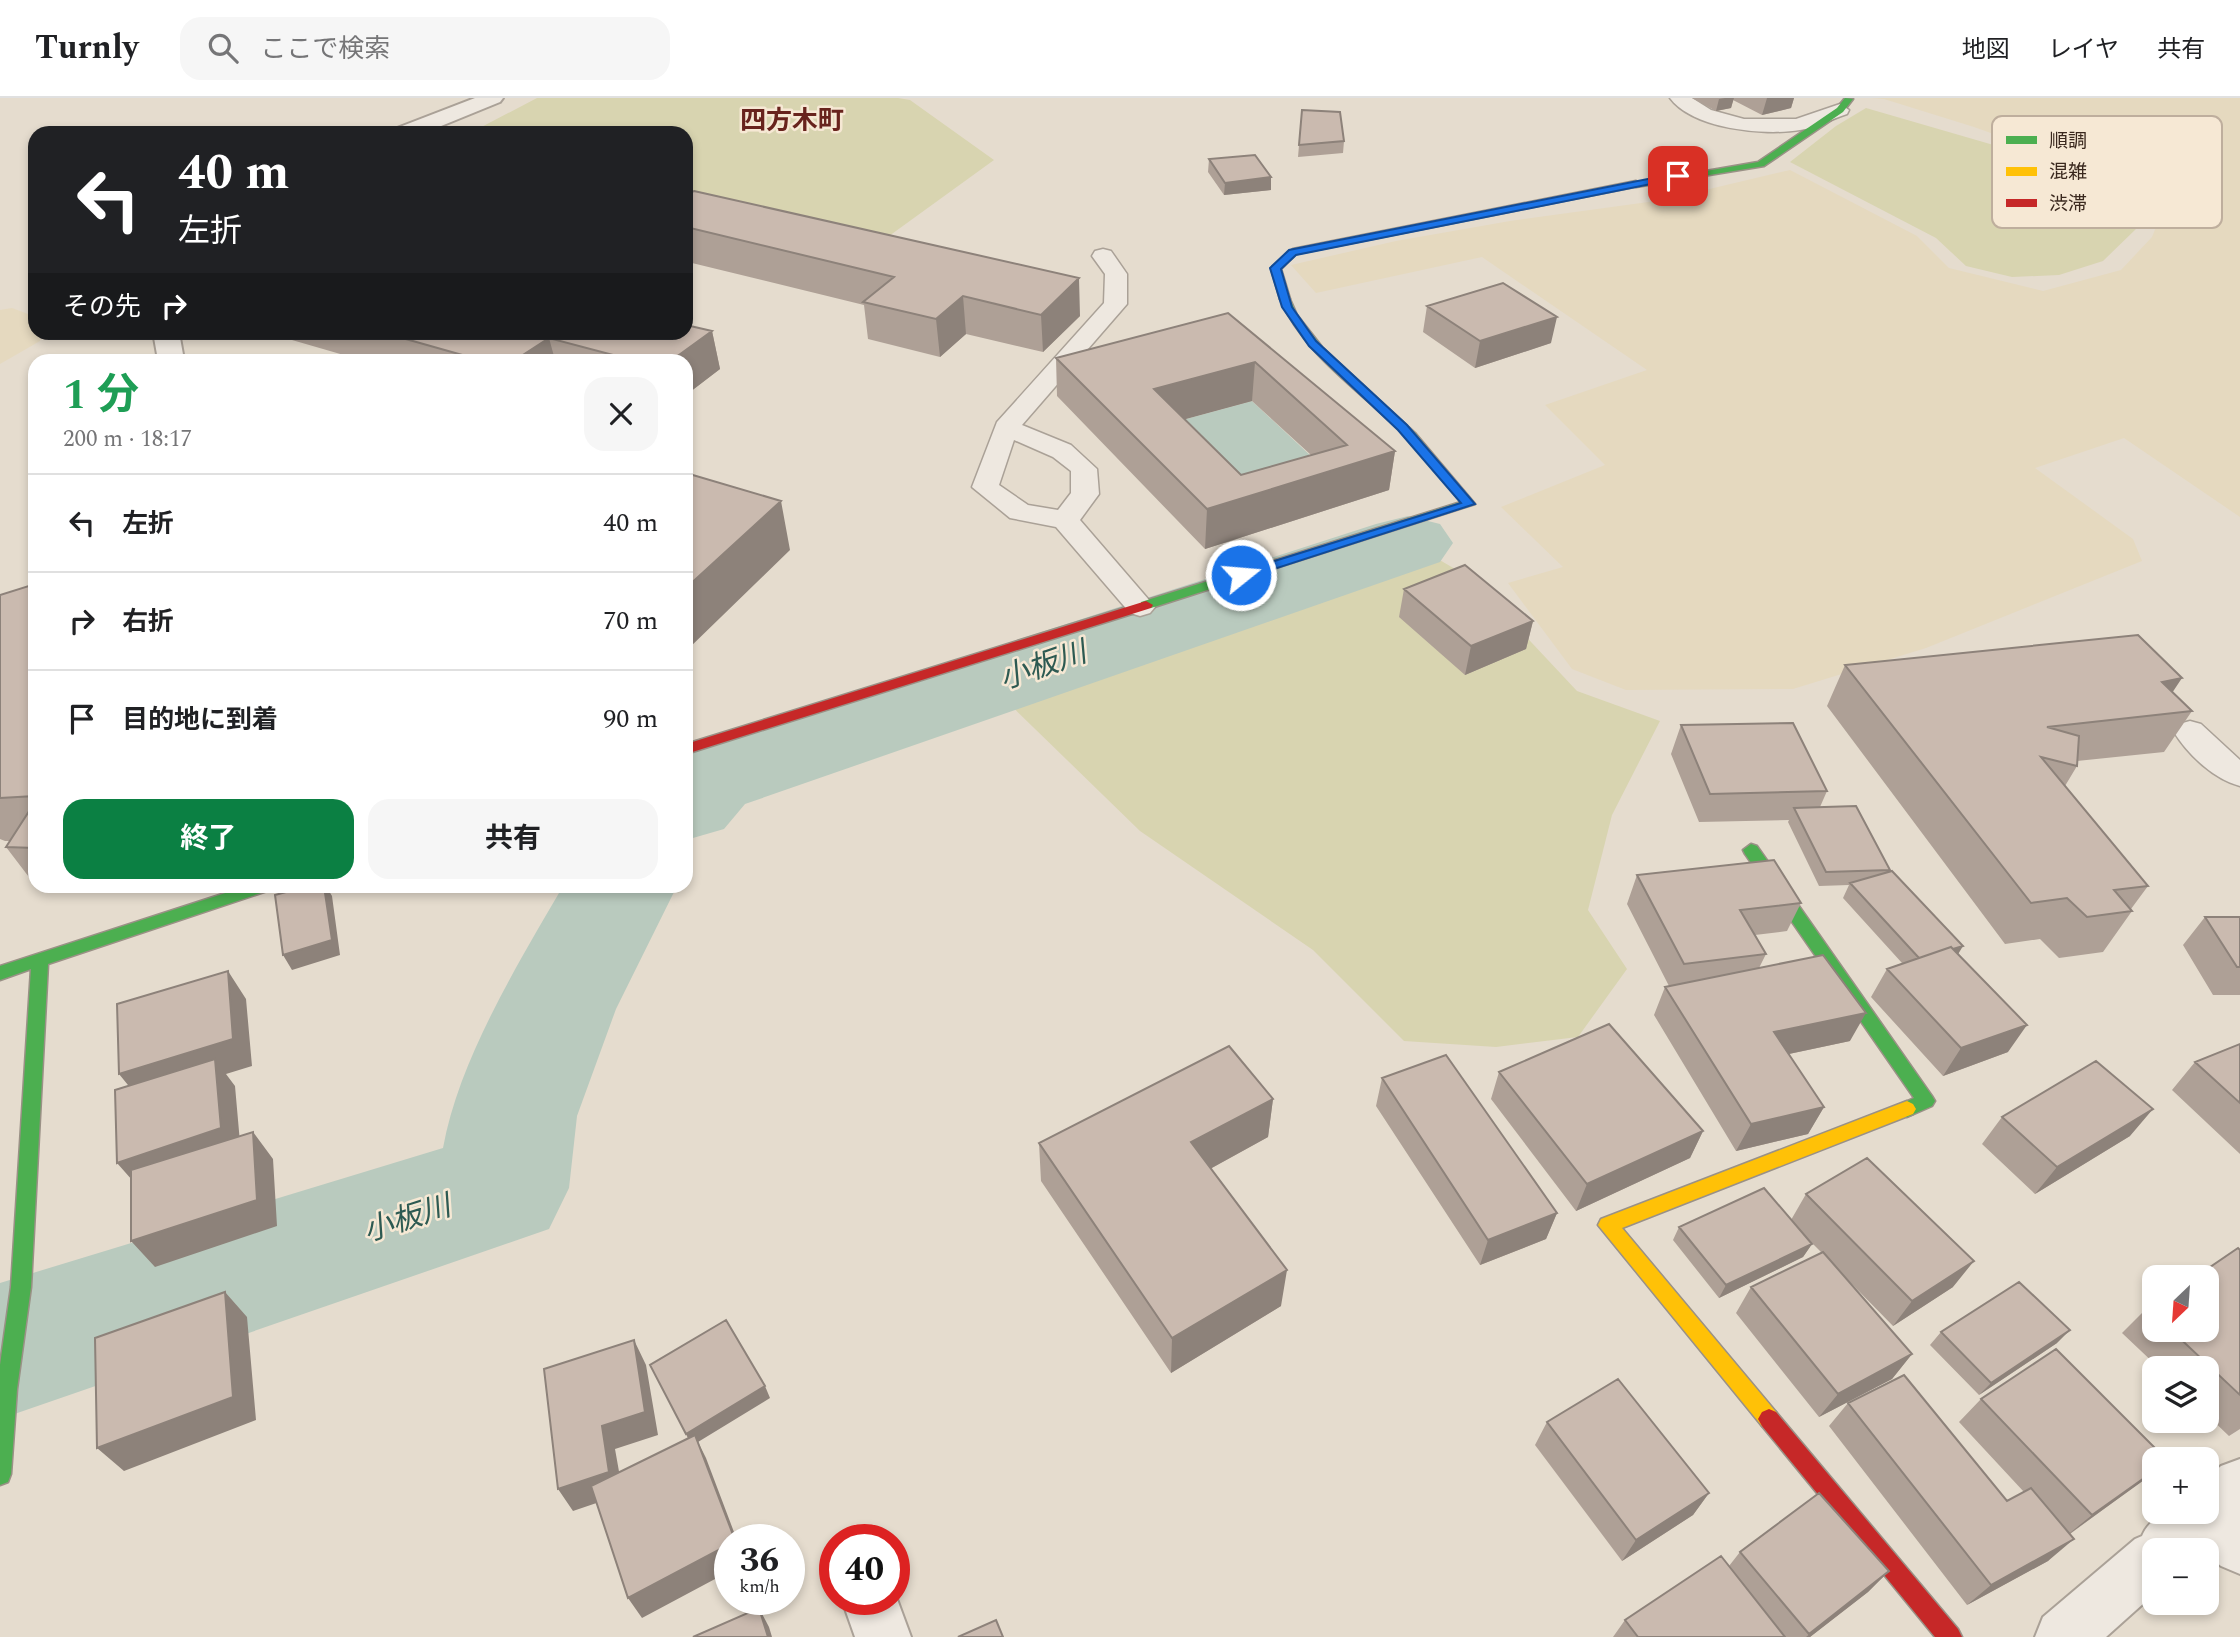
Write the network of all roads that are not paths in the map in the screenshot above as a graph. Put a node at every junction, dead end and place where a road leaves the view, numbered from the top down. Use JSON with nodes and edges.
{"nodes":[{"id":1,"x":492,"y":98,"type":"edge"},
{"id":2,"x":1678,"y":98,"type":"edge"},
{"id":3,"x":1845,"y":104,"type":"edge"},
{"id":4,"x":422,"y":126,"type":"edge"},
{"id":5,"x":1103,"y":256,"type":"dead end"},
{"id":6,"x":1006,"y":427,"type":"junction"},
{"id":7,"x":1065,"y":520,"type":"junction"},
{"id":8,"x":1140,"y":607,"type":"junction"},
{"id":9,"x":2190,"y":732,"type":"edge"},
{"id":10,"x":693,"y":747,"type":"edge"},
{"id":11,"x":2240,"y":775,"type":"edge"},
{"id":12,"x":1751,"y":850,"type":"dead end"},
{"id":13,"x":243,"y":893,"type":"edge"},
{"id":14,"x":40,"y":960,"type":"junction"},
{"id":15,"x":0,"y":973,"type":"edge"},
{"id":16,"x":0,"y":1474,"type":"edge"},
{"id":17,"x":2142,"y":1568,"type":"edge"},
{"id":18,"x":875,"y":1615,"type":"edge"},
{"id":19,"x":883,"y":1637,"type":"edge"},
{"id":20,"x":1950,"y":1637,"type":"edge"},
{"id":21,"x":2063,"y":1637,"type":"edge"}],
"edges":[{"from":1,"to":4,"type":"street"},
{"from":2,"to":3,"type":"lane"},
{"from":3,"to":8,"type":"street"},
{"from":5,"to":6,"type":"lane"},
{"from":6,"to":7,"type":"lane"},
{"from":6,"to":7,"type":"lane"},
{"from":7,"to":8,"type":"lane"},
{"from":8,"to":10,"type":"street"},
{"from":9,"to":11,"type":"lane"},
{"from":12,"to":20,"type":"street"},
{"from":13,"to":14,"type":"street"},
{"from":14,"to":15,"type":"street"},
{"from":14,"to":16,"type":"street"},
{"from":17,"to":21,"type":"street"},
{"from":18,"to":19,"type":"street"}]}
